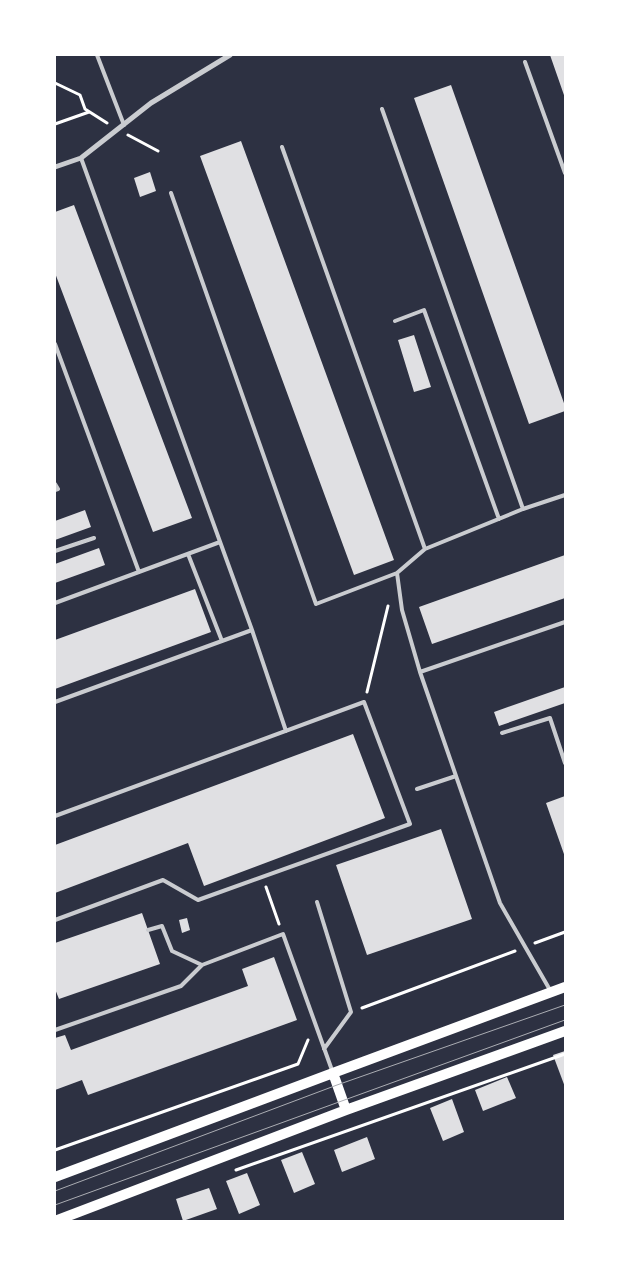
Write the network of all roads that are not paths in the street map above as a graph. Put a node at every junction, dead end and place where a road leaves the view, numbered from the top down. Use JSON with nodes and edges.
{"nodes":[{"id":1,"x":97,"y":55,"type":"edge"},
{"id":2,"x":230,"y":55,"type":"edge"},
{"id":3,"x":525,"y":62,"type":"dead end"},
{"id":4,"x":382,"y":109,"type":"dead end"},
{"id":5,"x":124,"y":124,"type":"junction"},
{"id":6,"x":282,"y":147,"type":"dead end"},
{"id":7,"x":81,"y":158,"type":"junction"},
{"id":8,"x":55,"y":167,"type":"edge"},
{"id":9,"x":565,"y":173,"type":"edge"},
{"id":10,"x":171,"y":193,"type":"dead end"},
{"id":11,"x":395,"y":321,"type":"dead end"},
{"id":12,"x":55,"y":344,"type":"edge"},
{"id":13,"x":55,"y":484,"type":"edge"},
{"id":14,"x":55,"y":490,"type":"edge"},
{"id":15,"x":565,"y":494,"type":"edge"},
{"id":16,"x":524,"y":509,"type":"junction"},
{"id":17,"x":500,"y":519,"type":"junction"},
{"id":18,"x":94,"y":538,"type":"dead end"},
{"id":19,"x":220,"y":542,"type":"junction"},
{"id":20,"x":425,"y":549,"type":"junction"},
{"id":21,"x":55,"y":551,"type":"edge"},
{"id":22,"x":188,"y":554,"type":"junction"},
{"id":23,"x":139,"y":572,"type":"junction"},
{"id":24,"x":397,"y":573,"type":"junction"},
{"id":25,"x":55,"y":603,"type":"edge"},
{"id":26,"x":565,"y":622,"type":"edge"},
{"id":27,"x":252,"y":630,"type":"junction"},
{"id":28,"x":222,"y":642,"type":"junction"},
{"id":29,"x":420,"y":672,"type":"junction"},
{"id":30,"x":55,"y":702,"type":"edge"},
{"id":31,"x":286,"y":730,"type":"junction"},
{"id":32,"x":502,"y":734,"type":"dead end"},
{"id":33,"x":565,"y":763,"type":"edge"},
{"id":34,"x":456,"y":776,"type":"junction"},
{"id":35,"x":417,"y":789,"type":"dead end"},
{"id":36,"x":55,"y":816,"type":"edge"},
{"id":37,"x":317,"y":902,"type":"dead end"},
{"id":38,"x":55,"y":920,"type":"edge"},
{"id":39,"x":148,"y":930,"type":"dead end"},
{"id":40,"x":202,"y":964,"type":"junction"},
{"id":41,"x":565,"y":987,"type":"edge"},
{"id":42,"x":551,"y":992,"type":"junction"},
{"id":43,"x":55,"y":1030,"type":"edge"},
{"id":44,"x":565,"y":1031,"type":"edge"},
{"id":45,"x":324,"y":1049,"type":"junction"},
{"id":46,"x":332,"y":1073,"type":"junction"},
{"id":47,"x":346,"y":1110,"type":"junction"},
{"id":48,"x":55,"y":1177,"type":"edge"},
{"id":49,"x":55,"y":1221,"type":"edge"}],
"edges":[{"from":1,"to":5,"type":"lane"},
{"from":2,"to":5,"type":"street"},
{"from":3,"to":9,"type":"lane"},
{"from":4,"to":16,"type":"lane"},
{"from":5,"to":7,"type":"street"},
{"from":6,"to":20,"type":"lane"},
{"from":7,"to":8,"type":"street"},
{"from":7,"to":19,"type":"lane"},
{"from":10,"to":24,"type":"lane"},
{"from":11,"to":17,"type":"lane"},
{"from":12,"to":23,"type":"lane"},
{"from":13,"to":14,"type":"lane"},
{"from":15,"to":16,"type":"lane"},
{"from":16,"to":17,"type":"lane"},
{"from":17,"to":20,"type":"lane"},
{"from":18,"to":21,"type":"lane"},
{"from":19,"to":22,"type":"lane"},
{"from":19,"to":27,"type":"lane"},
{"from":20,"to":24,"type":"lane"},
{"from":22,"to":23,"type":"lane"},
{"from":22,"to":28,"type":"lane"},
{"from":23,"to":25,"type":"lane"},
{"from":24,"to":29,"type":"lane"},
{"from":26,"to":29,"type":"lane"},
{"from":27,"to":28,"type":"lane"},
{"from":27,"to":31,"type":"lane"},
{"from":28,"to":30,"type":"lane"},
{"from":29,"to":34,"type":"lane"},
{"from":31,"to":36,"type":"lane"},
{"from":31,"to":38,"type":"lane"},
{"from":32,"to":33,"type":"lane"},
{"from":34,"to":35,"type":"lane"},
{"from":34,"to":42,"type":"lane"},
{"from":37,"to":45,"type":"lane"},
{"from":39,"to":40,"type":"lane"},
{"from":40,"to":43,"type":"lane"},
{"from":40,"to":45,"type":"lane"},
{"from":41,"to":42,"type":"main road"},
{"from":42,"to":46,"type":"main road"},
{"from":44,"to":47,"type":"main road"},
{"from":45,"to":46,"type":"lane"},
{"from":46,"to":47,"type":"main road"},
{"from":46,"to":48,"type":"main road"},
{"from":47,"to":49,"type":"main road"}]}
